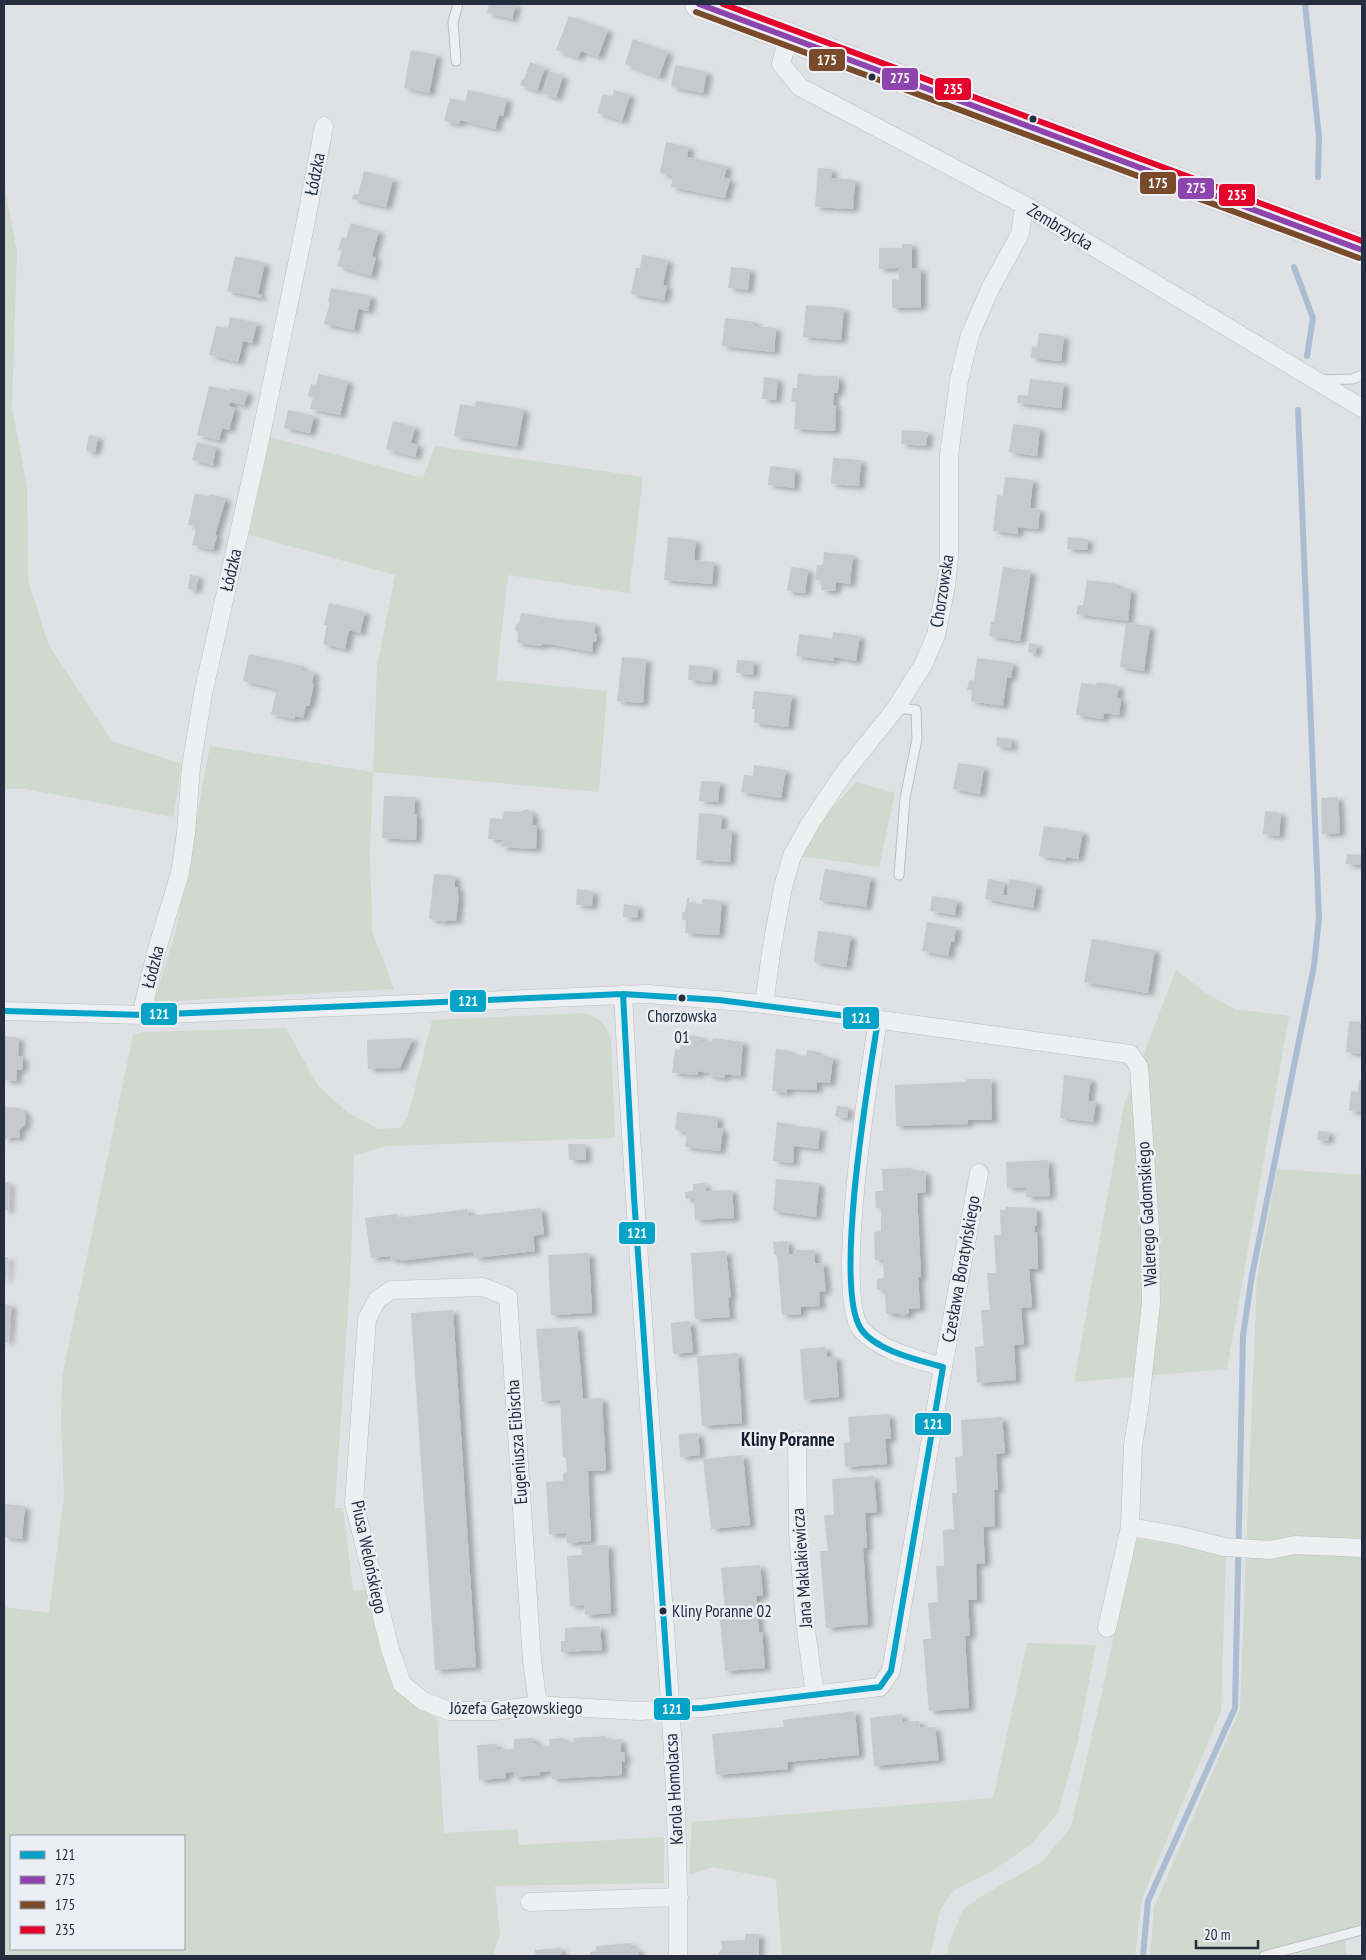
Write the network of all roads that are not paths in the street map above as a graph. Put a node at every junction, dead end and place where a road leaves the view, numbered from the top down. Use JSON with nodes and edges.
{"nodes":[{"id":1,"x":458,"y":4,"type":"edge"},
{"id":2,"x":699,"y":4,"type":"edge"},
{"id":3,"x":788,"y":37,"type":"junction"},
{"id":4,"x":456,"y":61,"type":"dead end"},
{"id":5,"x":324,"y":126,"type":"dead end"},
{"id":6,"x":1024,"y":205,"type":"junction"},
{"id":7,"x":1362,"y":250,"type":"edge"},
{"id":8,"x":1362,"y":375,"type":"edge"},
{"id":9,"x":1315,"y":380,"type":"junction"},
{"id":10,"x":1362,"y":408,"type":"edge"},
{"id":11,"x":896,"y":708,"type":"junction"},
{"id":12,"x":899,"y":875,"type":"dead end"},
{"id":13,"x":623,"y":994,"type":"junction"},
{"id":14,"x":764,"y":1004,"type":"junction"},
{"id":15,"x":4,"y":1011,"type":"edge"},
{"id":16,"x":144,"y":1015,"type":"junction"},
{"id":17,"x":878,"y":1020,"type":"junction"},
{"id":18,"x":979,"y":1173,"type":"dead end"},
{"id":19,"x":391,"y":1290,"type":"joint"},
{"id":20,"x":943,"y":1367,"type":"junction"},
{"id":21,"x":796,"y":1440,"type":"dead end"},
{"id":22,"x":1130,"y":1527,"type":"junction"},
{"id":23,"x":1362,"y":1548,"type":"edge"},
{"id":24,"x":1107,"y":1628,"type":"dead end"},
{"id":25,"x":880,"y":1687,"type":"joint"},
{"id":26,"x":815,"y":1695,"type":"junction"},
{"id":27,"x":423,"y":1701,"type":"joint"},
{"id":28,"x":538,"y":1705,"type":"junction"},
{"id":29,"x":670,"y":1710,"type":"junction"},
{"id":30,"x":679,"y":1896,"type":"junction"},
{"id":31,"x":530,"y":1902,"type":"dead end"},
{"id":32,"x":1362,"y":1930,"type":"edge"},
{"id":33,"x":678,"y":1956,"type":"edge"},
{"id":34,"x":1264,"y":1956,"type":"edge"}],
"edges":[{"from":1,"to":4,"type":"lane"},
{"from":2,"to":3,"type":"main road"},
{"from":3,"to":6,"type":"street","name":"Zembrzycka"},
{"from":3,"to":7,"type":"main road"},
{"from":5,"to":16,"type":"street","name":"Łódzka"},
{"from":6,"to":9,"type":"street","name":"Zembrzycka"},
{"from":6,"to":11,"type":"street","name":"Chorzowska"},
{"from":8,"to":9,"type":"lane"},
{"from":9,"to":10,"type":"street","name":"Zembrzycka"},
{"from":11,"to":12,"type":"lane"},
{"from":11,"to":14,"type":"street","name":"Chorzowska"},
{"from":13,"to":14,"type":"street","name":"Walerego Gadomskiego"},
{"from":13,"to":16,"type":"street","name":"Walerego Gadomskiego"},
{"from":13,"to":29,"type":"street","name":"Karola Homolacsa"},
{"from":14,"to":17,"type":"street","name":"Walerego Gadomskiego"},
{"from":15,"to":16,"type":"street","name":"Walerego Gadomskiego"},
{"from":17,"to":20,"type":"street"},
{"from":17,"to":22,"type":"street","name":"Walerego Gadomskiego"},
{"from":18,"to":20,"type":"street","name":"Czesława Boratyńskiego"},
{"from":19,"to":27,"type":"street","name":"Piusa Welońskiego"},
{"from":19,"to":28,"type":"street","name":"Eugeniusza Eibischa"},
{"from":20,"to":25,"type":"street","name":"Czesława Boratyńskiego"},
{"from":21,"to":26,"type":"street","name":"Jana Maklakiewicza"},
{"from":22,"to":23,"type":"street"},
{"from":22,"to":24,"type":"street","name":"Walerego Gadomskiego"},
{"from":25,"to":26,"type":"street","name":"Józefa Gałęzowskiego"},
{"from":26,"to":29,"type":"street","name":"Józefa Gałęzowskiego"},
{"from":27,"to":28,"type":"street","name":"Józefa Gałęzowskiego"},
{"from":28,"to":29,"type":"street","name":"Józefa Gałęzowskiego"},
{"from":29,"to":30,"type":"street","name":"Karola Homolacsa"},
{"from":30,"to":31,"type":"street"},
{"from":30,"to":33,"type":"street","name":"Karola Homolacsa"},
{"from":32,"to":34,"type":"lane"}]}
